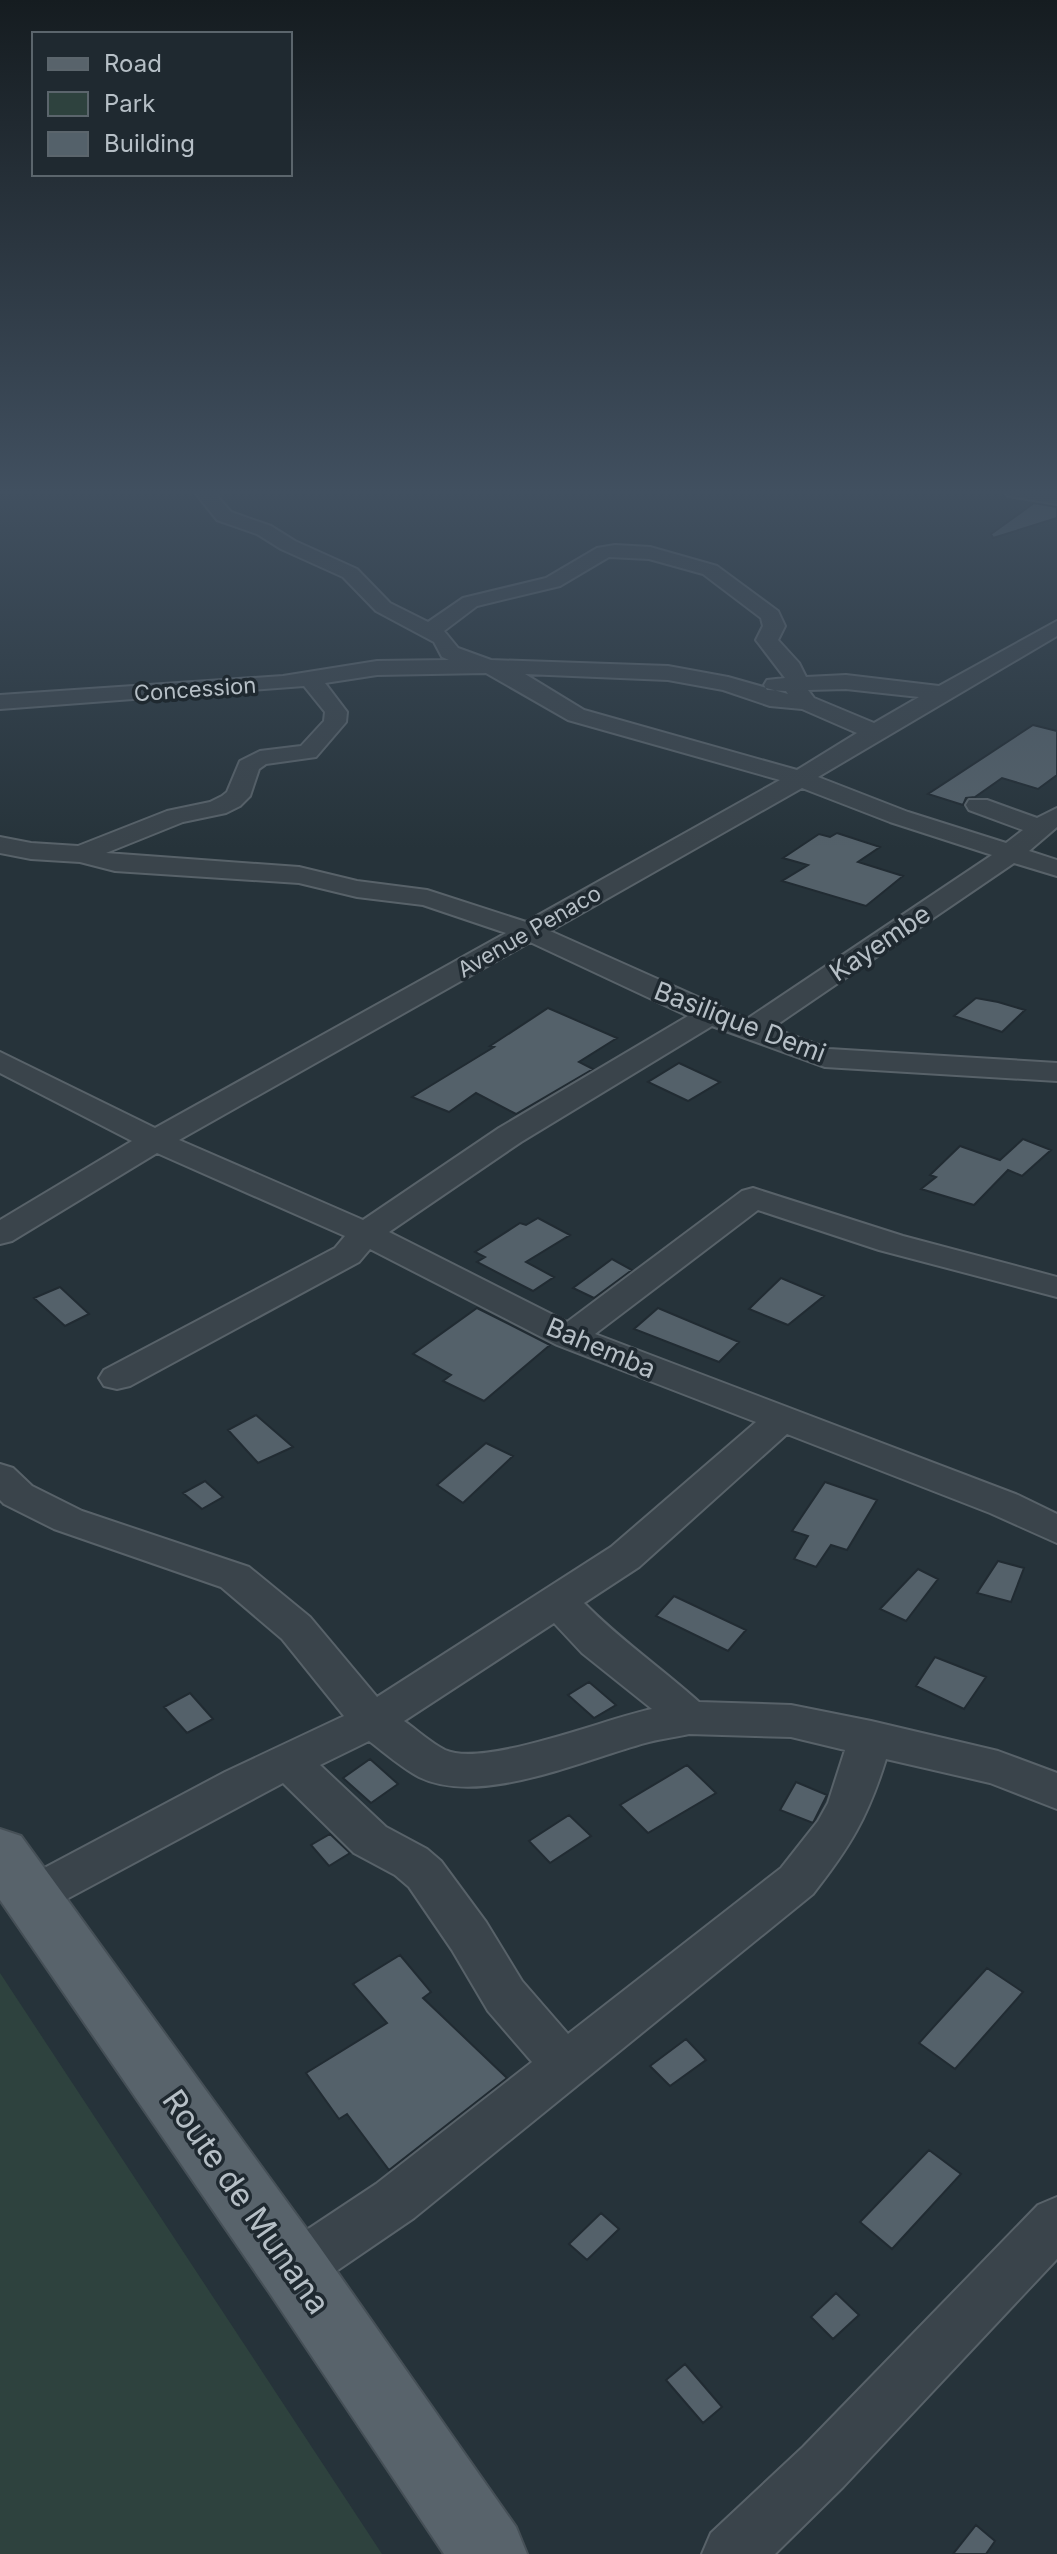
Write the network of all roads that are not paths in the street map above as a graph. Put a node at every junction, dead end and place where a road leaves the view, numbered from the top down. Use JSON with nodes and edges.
{"nodes":[{"id":1,"x":387,"y":609,"type":"edge"},
{"id":2,"x":460,"y":609,"type":"edge"},
{"id":3,"x":763,"y":609,"type":"edge"},
{"id":4,"x":1057,"y":627,"type":"edge"},
{"id":5,"x":429,"y":632,"type":"junction"},
{"id":6,"x":489,"y":666,"type":"junction"},
{"id":7,"x":310,"y":679,"type":"junction"},
{"id":8,"x":802,"y":693,"type":"junction"},
{"id":9,"x":942,"y":693,"type":"junction"},
{"id":10,"x":0,"y":702,"type":"edge"},
{"id":11,"x":875,"y":732,"type":"junction"},
{"id":12,"x":741,"y":762,"type":"junction"},
{"id":13,"x":798,"y":778,"type":"junction"},
{"id":14,"x":773,"y":795,"type":"junction"},
{"id":15,"x":978,"y":805,"type":"dead end"},
{"id":16,"x":1048,"y":821,"type":"edge"},
{"id":17,"x":0,"y":845,"type":"edge"},
{"id":18,"x":81,"y":854,"type":"junction"},
{"id":19,"x":1010,"y":854,"type":"junction"},
{"id":20,"x":1057,"y":868,"type":"edge"},
{"id":21,"x":530,"y":932,"type":"junction"},
{"id":22,"x":710,"y":1015,"type":"junction"},
{"id":23,"x":749,"y":1031,"type":"junction"},
{"id":24,"x":0,"y":1061,"type":"edge"},
{"id":25,"x":1057,"y":1072,"type":"edge"},
{"id":26,"x":155,"y":1141,"type":"junction"},
{"id":27,"x":365,"y":1233,"type":"junction"},
{"id":28,"x":0,"y":1234,"type":"edge"},
{"id":29,"x":1057,"y":1287,"type":"edge"},
{"id":30,"x":569,"y":1337,"type":"junction"},
{"id":31,"x":117,"y":1378,"type":"dead end"},
{"id":32,"x":781,"y":1420,"type":"junction"},
{"id":33,"x":0,"y":1477,"type":"edge"},
{"id":34,"x":1057,"y":1530,"type":"edge"},
{"id":35,"x":557,"y":1600,"type":"junction"},
{"id":36,"x":689,"y":1718,"type":"junction"},
{"id":37,"x":372,"y":1721,"type":"junction"},
{"id":38,"x":871,"y":1737,"type":"junction"},
{"id":39,"x":289,"y":1762,"type":"junction"},
{"id":40,"x":1057,"y":1792,"type":"edge"},
{"id":41,"x":16,"y":1874,"type":"edge"},
{"id":42,"x":565,"y":2065,"type":"junction"},
{"id":43,"x":1057,"y":2222,"type":"edge"},
{"id":44,"x":294,"y":2269,"type":"junction"},
{"id":45,"x":489,"y":2554,"type":"edge"},
{"id":46,"x":732,"y":2554,"type":"edge"}],
"edges":[{"from":1,"to":5,"type":"street"},
{"from":2,"to":5,"type":"street"},
{"from":3,"to":8,"type":"street"},
{"from":4,"to":9,"type":"street","name":"Avenue Penaco"},
{"from":5,"to":6,"type":"street"},
{"from":6,"to":7,"type":"street","name":"Concession"},
{"from":6,"to":8,"type":"street"},
{"from":6,"to":12,"type":"street","name":"Concession"},
{"from":7,"to":10,"type":"street","name":"Concession"},
{"from":7,"to":18,"type":"street"},
{"from":8,"to":9,"type":"street"},
{"from":8,"to":11,"type":"street"},
{"from":9,"to":11,"type":"street","name":"Avenue Penaco"},
{"from":11,"to":13,"type":"street","name":"Avenue Penaco"},
{"from":12,"to":13,"type":"street","name":"Concession"},
{"from":12,"to":14,"type":"street"},
{"from":13,"to":14,"type":"street","name":"Avenue Penaco"},
{"from":13,"to":19,"type":"street","name":"Concession"},
{"from":14,"to":21,"type":"street","name":"Avenue Penaco"},
{"from":15,"to":16,"type":"street"},
{"from":16,"to":19,"type":"street","name":"Kayembe"},
{"from":17,"to":18,"type":"street","name":"Basilique Demi"},
{"from":18,"to":21,"type":"street","name":"Basilique Demi"},
{"from":19,"to":20,"type":"street","name":"Concession"},
{"from":19,"to":23,"type":"street","name":"Kayembe"},
{"from":21,"to":22,"type":"street","name":"Basilique Demi"},
{"from":21,"to":26,"type":"street","name":"Avenue Penaco"},
{"from":22,"to":23,"type":"street","name":"Basilique Demi"},
{"from":22,"to":27,"type":"street"},
{"from":23,"to":25,"type":"street","name":"Basilique Demi"},
{"from":24,"to":26,"type":"street","name":"Bahemba"},
{"from":26,"to":27,"type":"street","name":"Bahemba"},
{"from":26,"to":28,"type":"street","name":"Avenue Penaco"},
{"from":27,"to":30,"type":"street","name":"Bahemba"},
{"from":27,"to":31,"type":"street"},
{"from":29,"to":30,"type":"street"},
{"from":30,"to":32,"type":"street","name":"Bahemba"},
{"from":32,"to":34,"type":"street","name":"Bahemba"},
{"from":32,"to":35,"type":"street"},
{"from":33,"to":37,"type":"street"},
{"from":35,"to":36,"type":"street"},
{"from":35,"to":37,"type":"street"},
{"from":36,"to":37,"type":"street"},
{"from":36,"to":38,"type":"street"},
{"from":37,"to":39,"type":"street"},
{"from":38,"to":40,"type":"street"},
{"from":38,"to":42,"type":"street"},
{"from":39,"to":41,"type":"street"},
{"from":39,"to":42,"type":"street"},
{"from":41,"to":44,"type":"main road","name":"Route de Munana"},
{"from":42,"to":44,"type":"street"},
{"from":43,"to":46,"type":"street"},
{"from":44,"to":45,"type":"main road","name":"Route de Munana"}]}
